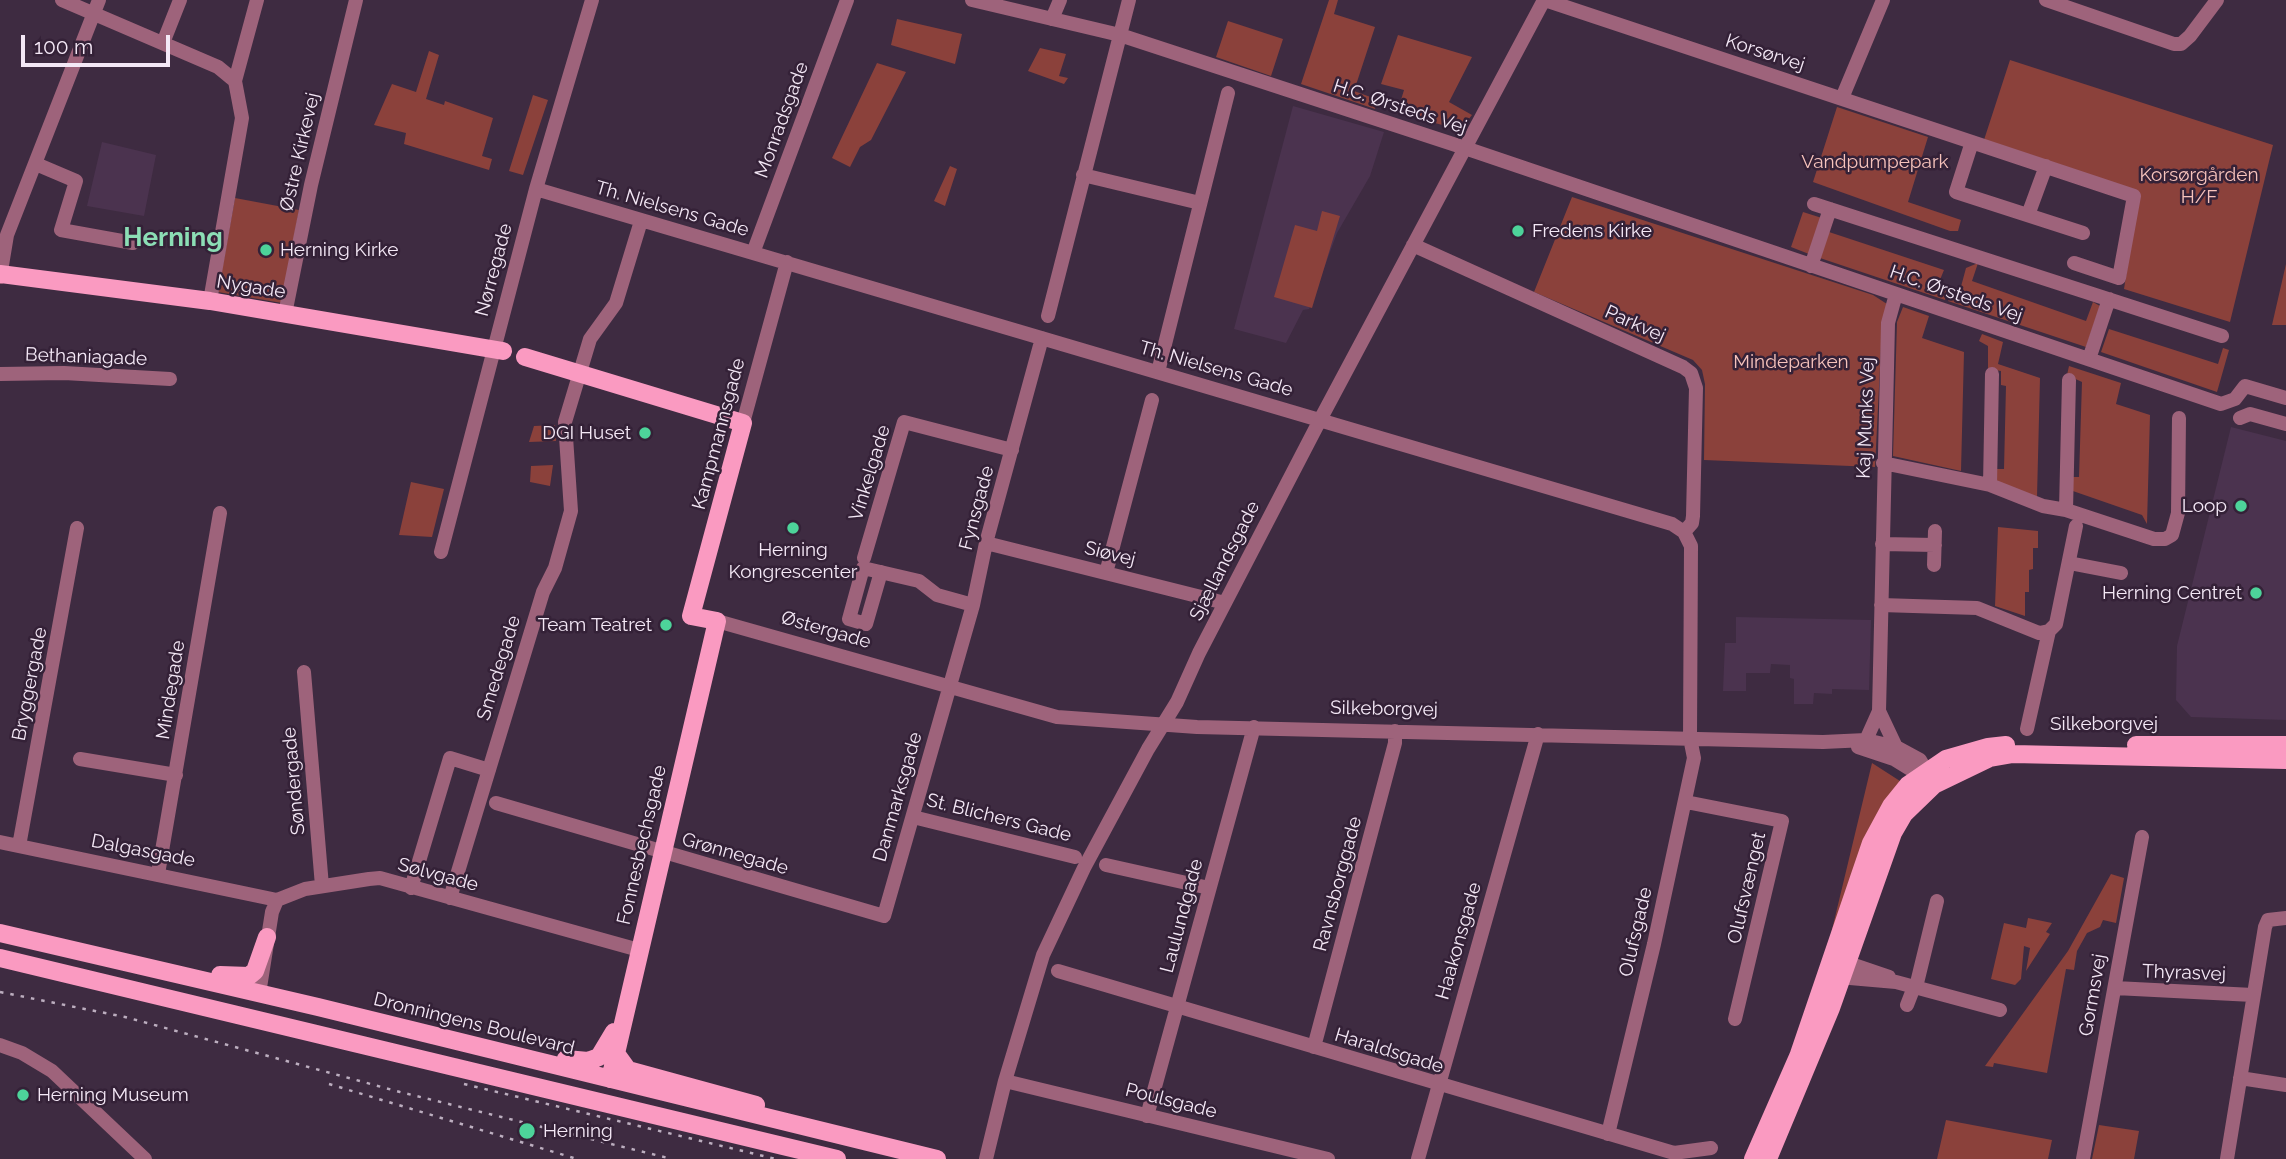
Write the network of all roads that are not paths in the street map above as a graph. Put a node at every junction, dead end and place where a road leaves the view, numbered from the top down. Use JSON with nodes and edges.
{"nodes":[{"id":1,"x":62,"y":0,"type":"edge"},
{"id":2,"x":180,"y":0,"type":"edge"},
{"id":3,"x":257,"y":0,"type":"edge"},
{"id":4,"x":356,"y":0,"type":"edge"},
{"id":5,"x":593,"y":0,"type":"edge"},
{"id":6,"x":847,"y":0,"type":"edge"},
{"id":7,"x":972,"y":0,"type":"edge"},
{"id":8,"x":1060,"y":0,"type":"edge"},
{"id":9,"x":1129,"y":0,"type":"edge"},
{"id":10,"x":1545,"y":0,"type":"edge"},
{"id":11,"x":1883,"y":0,"type":"edge"},
{"id":12,"x":2046,"y":0,"type":"edge"},
{"id":13,"x":2217,"y":0,"type":"edge"},
{"id":14,"x":96,"y":7,"type":"edge"},
{"id":15,"x":1052,"y":19,"type":"junction"},
{"id":16,"x":1121,"y":35,"type":"junction"},
{"id":17,"x":163,"y":43,"type":"junction"},
{"id":18,"x":235,"y":81,"type":"junction"},
{"id":19,"x":1228,"y":93,"type":"dead end"},
{"id":20,"x":1842,"y":98,"type":"junction"},
{"id":21,"x":1972,"y":142,"type":"junction"},
{"id":22,"x":1465,"y":148,"type":"junction"},
{"id":23,"x":36,"y":164,"type":"junction"},
{"id":24,"x":2046,"y":166,"type":"junction"},
{"id":25,"x":1083,"y":175,"type":"junction"},
{"id":26,"x":536,"y":189,"type":"junction"},
{"id":27,"x":1200,"y":204,"type":"junction"},
{"id":28,"x":1814,"y":204,"type":"dead end"},
{"id":29,"x":1830,"y":209,"type":"junction"},
{"id":30,"x":2028,"y":215,"type":"junction"},
{"id":31,"x":641,"y":221,"type":"junction"},
{"id":32,"x":2083,"y":233,"type":"dead end"},
{"id":33,"x":133,"y":243,"type":"dead end"},
{"id":34,"x":1413,"y":245,"type":"junction"},
{"id":35,"x":753,"y":253,"type":"junction"},
{"id":36,"x":787,"y":262,"type":"junction"},
{"id":37,"x":2074,"y":263,"type":"dead end"},
{"id":38,"x":1811,"y":265,"type":"junction"},
{"id":39,"x":0,"y":275,"type":"edge"},
{"id":40,"x":1896,"y":294,"type":"junction"},
{"id":41,"x":2109,"y":299,"type":"junction"},
{"id":42,"x":210,"y":301,"type":"junction"},
{"id":43,"x":285,"y":314,"type":"junction"},
{"id":44,"x":1048,"y":316,"type":"dead end"},
{"id":45,"x":2222,"y":336,"type":"dead end"},
{"id":46,"x":1042,"y":338,"type":"junction"},
{"id":47,"x":498,"y":350,"type":"junction"},
{"id":48,"x":525,"y":358,"type":"dead end"},
{"id":49,"x":2089,"y":359,"type":"junction"},
{"id":50,"x":1158,"y":372,"type":"junction"},
{"id":51,"x":0,"y":374,"type":"edge"},
{"id":52,"x":579,"y":374,"type":"junction"},
{"id":53,"x":1992,"y":374,"type":"dead end"},
{"id":54,"x":170,"y":379,"type":"dead end"},
{"id":55,"x":2069,"y":380,"type":"dead end"},
{"id":56,"x":2286,"y":398,"type":"edge"},
{"id":57,"x":1152,"y":400,"type":"dead end"},
{"id":58,"x":2179,"y":418,"type":"dead end"},
{"id":59,"x":2240,"y":418,"type":"dead end"},
{"id":60,"x":1320,"y":420,"type":"junction"},
{"id":61,"x":743,"y":423,"type":"junction"},
{"id":62,"x":2286,"y":424,"type":"edge"},
{"id":63,"x":1012,"y":450,"type":"junction"},
{"id":64,"x":1883,"y":463,"type":"junction"},
{"id":65,"x":1990,"y":485,"type":"junction"},
{"id":66,"x":2066,"y":510,"type":"junction"},
{"id":67,"x":220,"y":513,"type":"dead end"},
{"id":68,"x":2076,"y":526,"type":"dead end"},
{"id":69,"x":78,"y":528,"type":"dead end"},
{"id":70,"x":1684,"y":532,"type":"junction"},
{"id":71,"x":986,"y":543,"type":"junction"},
{"id":72,"x":1881,"y":544,"type":"junction"},
{"id":73,"x":441,"y":552,"type":"dead end"},
{"id":74,"x":864,"y":558,"type":"dead end"},
{"id":75,"x":2069,"y":563,"type":"junction"},
{"id":76,"x":1934,"y":565,"type":"dead end"},
{"id":77,"x":881,"y":572,"type":"dead end"},
{"id":78,"x":1106,"y":573,"type":"junction"},
{"id":79,"x":2121,"y":573,"type":"dead end"},
{"id":80,"x":1225,"y":603,"type":"junction"},
{"id":81,"x":1881,"y":605,"type":"junction"},
{"id":82,"x":972,"y":606,"type":"junction"},
{"id":83,"x":691,"y":616,"type":"joint"},
{"id":84,"x":717,"y":621,"type":"junction"},
{"id":85,"x":2049,"y":631,"type":"junction"},
{"id":86,"x":304,"y":672,"type":"dead end"},
{"id":87,"x":948,"y":688,"type":"junction"},
{"id":88,"x":1879,"y":711,"type":"junction"},
{"id":89,"x":1163,"y":725,"type":"junction"},
{"id":90,"x":1254,"y":727,"type":"junction"},
{"id":91,"x":1395,"y":731,"type":"junction"},
{"id":92,"x":1538,"y":734,"type":"junction"},
{"id":93,"x":2024,"y":736,"type":"junction"},
{"id":94,"x":1689,"y":738,"type":"junction"},
{"id":95,"x":1866,"y":740,"type":"junction"},
{"id":96,"x":1822,"y":742,"type":"junction"},
{"id":97,"x":2286,"y":745,"type":"edge"},
{"id":98,"x":1896,"y":747,"type":"junction"},
{"id":99,"x":80,"y":759,"type":"dead end"},
{"id":100,"x":2286,"y":760,"type":"edge"},
{"id":101,"x":489,"y":770,"type":"junction"},
{"id":102,"x":1926,"y":772,"type":"junction"},
{"id":103,"x":176,"y":775,"type":"junction"},
{"id":104,"x":1686,"y":802,"type":"junction"},
{"id":105,"x":496,"y":803,"type":"dead end"},
{"id":106,"x":912,"y":817,"type":"junction"},
{"id":107,"x":2142,"y":836,"type":"dead end"},
{"id":108,"x":0,"y":842,"type":"edge"},
{"id":109,"x":1871,"y":843,"type":"junction"},
{"id":110,"x":19,"y":846,"type":"junction"},
{"id":111,"x":663,"y":853,"type":"junction"},
{"id":112,"x":1075,"y":857,"type":"dead end"},
{"id":113,"x":1106,"y":865,"type":"dead end"},
{"id":114,"x":158,"y":874,"type":"junction"},
{"id":115,"x":322,"y":886,"type":"junction"},
{"id":116,"x":411,"y":888,"type":"junction"},
{"id":117,"x":1209,"y":888,"type":"junction"},
{"id":118,"x":450,"y":898,"type":"junction"},
{"id":119,"x":277,"y":900,"type":"junction"},
{"id":120,"x":1937,"y":901,"type":"dead end"},
{"id":121,"x":884,"y":916,"type":"joint"},
{"id":122,"x":2286,"y":918,"type":"edge"},
{"id":123,"x":0,"y":933,"type":"edge"},
{"id":124,"x":267,"y":937,"type":"junction"},
{"id":125,"x":639,"y":950,"type":"junction"},
{"id":126,"x":0,"y":958,"type":"edge"},
{"id":127,"x":141,"y":965,"type":"junction"},
{"id":128,"x":1840,"y":968,"type":"junction"},
{"id":129,"x":1058,"y":971,"type":"dead end"},
{"id":130,"x":118,"y":985,"type":"junction"},
{"id":131,"x":1915,"y":987,"type":"junction"},
{"id":132,"x":2115,"y":988,"type":"junction"},
{"id":133,"x":259,"y":994,"type":"junction"},
{"id":134,"x":2253,"y":995,"type":"junction"},
{"id":135,"x":1908,"y":1005,"type":"dead end"},
{"id":136,"x":1177,"y":1007,"type":"junction"},
{"id":137,"x":2000,"y":1010,"type":"dead end"},
{"id":138,"x":1735,"y":1019,"type":"dead end"},
{"id":139,"x":622,"y":1020,"type":"junction"},
{"id":140,"x":268,"y":1021,"type":"junction"},
{"id":141,"x":0,"y":1045,"type":"edge"},
{"id":142,"x":474,"y":1046,"type":"junction"},
{"id":143,"x":1314,"y":1047,"type":"junction"},
{"id":144,"x":615,"y":1052,"type":"junction"},
{"id":145,"x":1799,"y":1054,"type":"junction"},
{"id":146,"x":423,"y":1058,"type":"junction"},
{"id":147,"x":2240,"y":1078,"type":"junction"},
{"id":148,"x":610,"y":1079,"type":"junction"},
{"id":149,"x":1005,"y":1081,"type":"junction"},
{"id":150,"x":2286,"y":1085,"type":"edge"},
{"id":151,"x":1438,"y":1086,"type":"junction"},
{"id":152,"x":1147,"y":1116,"type":"junction"},
{"id":153,"x":688,"y":1124,"type":"junction"},
{"id":154,"x":793,"y":1124,"type":"junction"},
{"id":155,"x":1608,"y":1135,"type":"junction"},
{"id":156,"x":1711,"y":1148,"type":"dead end"},
{"id":157,"x":138,"y":1157,"type":"edge"},
{"id":158,"x":837,"y":1159,"type":"edge"},
{"id":159,"x":937,"y":1159,"type":"edge"},
{"id":160,"x":986,"y":1159,"type":"edge"},
{"id":161,"x":1328,"y":1159,"type":"edge"},
{"id":162,"x":1418,"y":1159,"type":"edge"},
{"id":163,"x":1753,"y":1159,"type":"edge"},
{"id":164,"x":1768,"y":1159,"type":"edge"},
{"id":165,"x":2083,"y":1159,"type":"edge"},
{"id":166,"x":2227,"y":1159,"type":"edge"}],
"edges":[{"from":1,"to":14,"type":"street"},
{"from":2,"to":17,"type":"street"},
{"from":3,"to":18,"type":"street"},
{"from":4,"to":43,"type":"street","name":"Østre Kirkevej"},
{"from":5,"to":26,"type":"street","name":"Nørregade"},
{"from":6,"to":35,"type":"street","name":"Monradsgade"},
{"from":7,"to":15,"type":"street","name":"H.C. Ørsteds Vej"},
{"from":8,"to":15,"type":"street"},
{"from":9,"to":16,"type":"street"},
{"from":10,"to":20,"type":"street","name":"Korsørvej"},
{"from":10,"to":22,"type":"street","name":"Sjællandsgade"},
{"from":11,"to":20,"type":"street"},
{"from":12,"to":13,"type":"street"},
{"from":14,"to":17,"type":"street"},
{"from":14,"to":23,"type":"street"},
{"from":15,"to":16,"type":"street","name":"H.C. Ørsteds Vej"},
{"from":16,"to":22,"type":"street","name":"H.C. Ørsteds Vej"},
{"from":16,"to":25,"type":"street"},
{"from":17,"to":18,"type":"street"},
{"from":18,"to":42,"type":"street"},
{"from":19,"to":27,"type":"street"},
{"from":20,"to":21,"type":"street","name":"Korsørvej"},
{"from":21,"to":24,"type":"street","name":"Korsørvej"},
{"from":21,"to":30,"type":"street"},
{"from":22,"to":34,"type":"street","name":"Sjællandsgade"},
{"from":22,"to":38,"type":"street","name":"H.C. Ørsteds Vej"},
{"from":23,"to":33,"type":"street"},
{"from":23,"to":39,"type":"street"},
{"from":24,"to":30,"type":"street"},
{"from":24,"to":37,"type":"street","name":"Korsørvej"},
{"from":25,"to":27,"type":"street"},
{"from":25,"to":44,"type":"street"},
{"from":26,"to":31,"type":"street","name":"Th. Nielsens Gade"},
{"from":26,"to":47,"type":"street","name":"Nørregade"},
{"from":27,"to":50,"type":"street"},
{"from":28,"to":29,"type":"street"},
{"from":29,"to":38,"type":"street"},
{"from":29,"to":41,"type":"street"},
{"from":30,"to":32,"type":"street"},
{"from":31,"to":35,"type":"street","name":"Th. Nielsens Gade"},
{"from":31,"to":52,"type":"street","name":"Smedegade"},
{"from":34,"to":60,"type":"street","name":"Sjællandsgade"},
{"from":34,"to":70,"type":"street","name":"Parkvej"},
{"from":35,"to":36,"type":"street","name":"Th. Nielsens Gade"},
{"from":36,"to":46,"type":"street","name":"Th. Nielsens Gade"},
{"from":36,"to":61,"type":"street","name":"Kampmannsgade"},
{"from":38,"to":40,"type":"street","name":"H.C. Ørsteds Vej"},
{"from":39,"to":42,"type":"main road","name":"Nygade"},
{"from":40,"to":49,"type":"street","name":"H.C. Ørsteds Vej"},
{"from":40,"to":64,"type":"street","name":"Kaj Munks Vej"},
{"from":41,"to":45,"type":"street"},
{"from":41,"to":49,"type":"street"},
{"from":42,"to":43,"type":"main road","name":"Nygade"},
{"from":43,"to":47,"type":"main road","name":"Nygade"},
{"from":46,"to":50,"type":"street","name":"Th. Nielsens Gade"},
{"from":46,"to":63,"type":"street","name":"Fynsgade"},
{"from":47,"to":73,"type":"street","name":"Nørregade"},
{"from":48,"to":52,"type":"main road"},
{"from":49,"to":56,"type":"street","name":"H.C. Ørsteds Vej"},
{"from":50,"to":60,"type":"street","name":"Th. Nielsens Gade"},
{"from":51,"to":54,"type":"street","name":"Bethaniagade"},
{"from":52,"to":61,"type":"main road"},
{"from":52,"to":101,"type":"street","name":"Smedegade"},
{"from":53,"to":65,"type":"street"},
{"from":55,"to":66,"type":"street"},
{"from":57,"to":78,"type":"street"},
{"from":58,"to":66,"type":"street"},
{"from":59,"to":62,"type":"street"},
{"from":60,"to":70,"type":"street","name":"Th. Nielsens Gade"},
{"from":60,"to":80,"type":"street","name":"Sjællandsgade"},
{"from":61,"to":83,"type":"main road","name":"Kampmannsgade"},
{"from":63,"to":71,"type":"street","name":"Fynsgade"},
{"from":63,"to":74,"type":"street","name":"Vinkelgade"},
{"from":64,"to":65,"type":"street"},
{"from":64,"to":72,"type":"street","name":"Kaj Munks Vej"},
{"from":65,"to":66,"type":"street"},
{"from":67,"to":103,"type":"street","name":"Mindegade"},
{"from":68,"to":75,"type":"street"},
{"from":69,"to":110,"type":"street","name":"Bryggergade"},
{"from":70,"to":94,"type":"street"},
{"from":71,"to":78,"type":"street","name":"Siøvej"},
{"from":71,"to":82,"type":"street","name":"Fynsgade"},
{"from":72,"to":76,"type":"street"},
{"from":72,"to":81,"type":"street","name":"Kaj Munks Vej"},
{"from":75,"to":79,"type":"street"},
{"from":75,"to":85,"type":"street"},
{"from":77,"to":82,"type":"street"},
{"from":78,"to":80,"type":"street","name":"Siøvej"},
{"from":80,"to":89,"type":"street","name":"Sjællandsgade"},
{"from":81,"to":85,"type":"street"},
{"from":81,"to":88,"type":"street","name":"Kaj Munks Vej"},
{"from":82,"to":87,"type":"street","name":"Fynsgade"},
{"from":83,"to":84,"type":"main road","name":"Østergade"},
{"from":84,"to":87,"type":"street","name":"Østergade"},
{"from":84,"to":111,"type":"main road","name":"Fonnesbechsgade"},
{"from":85,"to":93,"type":"street"},
{"from":86,"to":115,"type":"street","name":"Søndergade"},
{"from":87,"to":89,"type":"street","name":"Silkeborgvej"},
{"from":87,"to":106,"type":"street","name":"Danmarksgade"},
{"from":88,"to":95,"type":"street","name":"Kaj Munks Vej"},
{"from":88,"to":98,"type":"street","name":"Kaj Munks Vej"},
{"from":89,"to":90,"type":"street","name":"Silkeborgvej"},
{"from":89,"to":149,"type":"street","name":"Sjællandsgade"},
{"from":90,"to":91,"type":"street","name":"Silkeborgvej"},
{"from":90,"to":117,"type":"street","name":"Laulundgade"},
{"from":91,"to":92,"type":"street","name":"Silkeborgvej"},
{"from":91,"to":143,"type":"street","name":"Ravnsborggade"},
{"from":92,"to":94,"type":"street","name":"Silkeborgvej"},
{"from":92,"to":151,"type":"street","name":"Haakonsgade"},
{"from":93,"to":97,"type":"main road","name":"Silkeborgvej"},
{"from":93,"to":102,"type":"main road","name":"Silkeborgvej"},
{"from":94,"to":96,"type":"street","name":"Silkeborgvej"},
{"from":94,"to":104,"type":"street","name":"Olufsgade"},
{"from":95,"to":96,"type":"street","name":"Silkeborgvej"},
{"from":95,"to":98,"type":"street","name":"Silkeborgvej"},
{"from":96,"to":102,"type":"street","name":"Silkeborgvej"},
{"from":98,"to":102,"type":"street","name":"Silkeborgvej"},
{"from":99,"to":103,"type":"street"},
{"from":100,"to":102,"type":"main road","name":"Silkeborgvej"},
{"from":101,"to":116,"type":"street"},
{"from":101,"to":118,"type":"street","name":"Smedegade"},
{"from":102,"to":109,"type":"main road","name":"Silkeborgvej"},
{"from":102,"to":128,"type":"main road","name":"Silkeborgvej"},
{"from":103,"to":114,"type":"street","name":"Mindegade"},
{"from":104,"to":138,"type":"street","name":"Olufsvænget"},
{"from":104,"to":155,"type":"street","name":"Olufsgade"},
{"from":105,"to":111,"type":"street","name":"Grønnegade"},
{"from":106,"to":112,"type":"street","name":"St. Blichers Gade"},
{"from":106,"to":121,"type":"street","name":"Danmarksgade"},
{"from":107,"to":132,"type":"street","name":"Gormsvej"},
{"from":108,"to":110,"type":"street","name":"Dalgasgade"},
{"from":109,"to":128,"type":"main road","name":"Silkeborgvej"},
{"from":109,"to":145,"type":"main road","name":"Silkeborgvej"},
{"from":110,"to":114,"type":"street","name":"Dalgasgade"},
{"from":111,"to":121,"type":"street","name":"Grønnegade"},
{"from":111,"to":125,"type":"main road","name":"Fonnesbechsgade"},
{"from":113,"to":117,"type":"street"},
{"from":114,"to":119,"type":"street","name":"Dalgasgade"},
{"from":115,"to":116,"type":"street","name":"Sølvgade"},
{"from":115,"to":119,"type":"street","name":"Sølvgade"},
{"from":116,"to":118,"type":"street","name":"Sølvgade"},
{"from":117,"to":136,"type":"street","name":"Laulundgade"},
{"from":118,"to":125,"type":"street","name":"Sølvgade"},
{"from":119,"to":124,"type":"street"},
{"from":120,"to":131,"type":"street"},
{"from":122,"to":134,"type":"street","name":"Thyrasvej"},
{"from":123,"to":127,"type":"main road","name":"Dronningens Boulevard"},
{"from":124,"to":127,"type":"main road"},
{"from":124,"to":133,"type":"street"},
{"from":125,"to":139,"type":"main road","name":"Fonnesbechsgade"},
{"from":126,"to":130,"type":"main road"},
{"from":127,"to":133,"type":"main road","name":"Dronningens Boulevard"},
{"from":128,"to":131,"type":"street"},
{"from":128,"to":145,"type":"main road","name":"Silkeborgvej"},
{"from":128,"to":164,"type":"main road","name":"Silkeborgvej"},
{"from":129,"to":136,"type":"street","name":"Haraldsgade"},
{"from":130,"to":133,"type":"main road"},
{"from":130,"to":140,"type":"main road"},
{"from":131,"to":135,"type":"street"},
{"from":131,"to":137,"type":"street"},
{"from":132,"to":134,"type":"street","name":"Thyrasvej"},
{"from":132,"to":165,"type":"street","name":"Gormsvej"},
{"from":133,"to":140,"type":"main road"},
{"from":133,"to":142,"type":"main road","name":"Dronningens Boulevard"},
{"from":134,"to":147,"type":"street","name":"Thyrasvej"},
{"from":136,"to":143,"type":"street","name":"Haraldsgade"},
{"from":136,"to":152,"type":"street","name":"Laulundgade"},
{"from":139,"to":142,"type":"main road"},
{"from":139,"to":144,"type":"main road","name":"Fonnesbechsgade"},
{"from":140,"to":146,"type":"main road"},
{"from":141,"to":157,"type":"street"},
{"from":142,"to":148,"type":"main road","name":"Dronningens Boulevard"},
{"from":143,"to":151,"type":"street","name":"Haraldsgade"},
{"from":144,"to":148,"type":"main road","name":"Fonnesbechsgade"},
{"from":144,"to":154,"type":"main road"},
{"from":145,"to":163,"type":"main road","name":"Silkeborgvej"},
{"from":146,"to":148,"type":"main road"},
{"from":146,"to":153,"type":"main road"},
{"from":147,"to":150,"type":"street"},
{"from":147,"to":166,"type":"street","name":"Thyrasvej"},
{"from":148,"to":153,"type":"main road"},
{"from":148,"to":154,"type":"main road","name":"Dronningens Boulevard"},
{"from":149,"to":152,"type":"street","name":"Poulsgade"},
{"from":149,"to":160,"type":"street","name":"Sjællandsgade"},
{"from":151,"to":155,"type":"street","name":"Haraldsgade"},
{"from":151,"to":162,"type":"street","name":"Haakonsgade"},
{"from":152,"to":161,"type":"street","name":"Poulsgade"},
{"from":153,"to":158,"type":"main road"},
{"from":154,"to":159,"type":"main road","name":"Dronningens Boulevard"},
{"from":155,"to":156,"type":"street","name":"Haraldsgade"}]}
